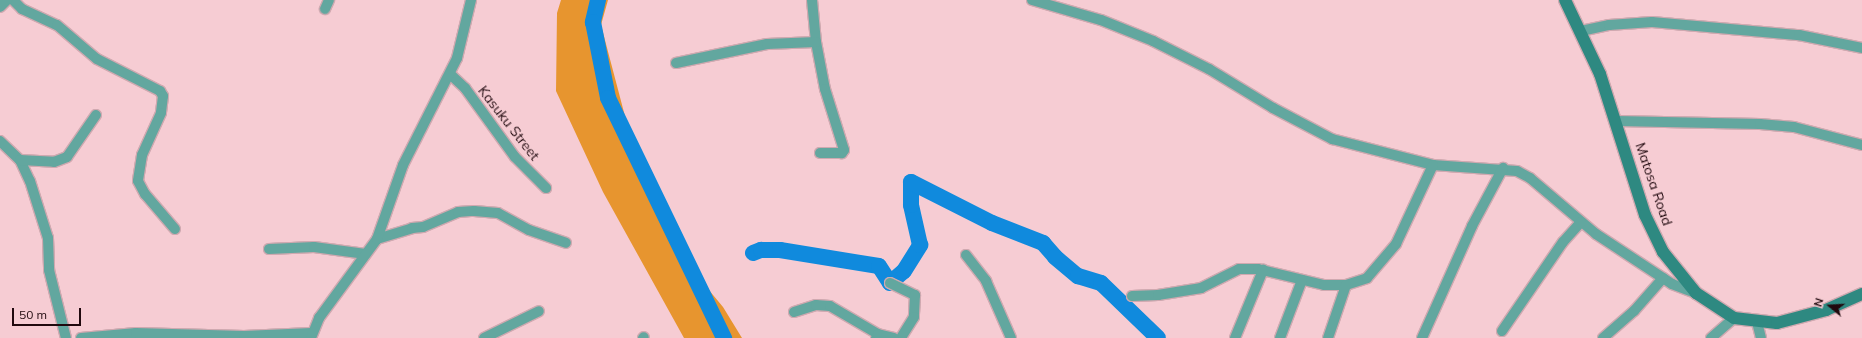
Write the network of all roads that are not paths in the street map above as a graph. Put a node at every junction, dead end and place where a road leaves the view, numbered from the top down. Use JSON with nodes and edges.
{"nodes":[{"id":1,"x":8,"y":0,"type":"edge"},
{"id":2,"x":13,"y":0,"type":"edge"},
{"id":3,"x":470,"y":0,"type":"edge"},
{"id":4,"x":812,"y":0,"type":"edge"},
{"id":5,"x":1032,"y":0,"type":"edge"},
{"id":6,"x":1565,"y":0,"type":"edge"},
{"id":7,"x":0,"y":7,"type":"edge"},
{"id":8,"x":1581,"y":31,"type":"junction"},
{"id":9,"x":816,"y":42,"type":"junction"},
{"id":10,"x":1862,"y":48,"type":"edge"},
{"id":11,"x":676,"y":64,"type":"dead end"},
{"id":12,"x":450,"y":74,"type":"junction"},
{"id":13,"x":96,"y":115,"type":"dead end"},
{"id":14,"x":1617,"y":121,"type":"junction"},
{"id":15,"x":0,"y":141,"type":"edge"},
{"id":16,"x":1862,"y":145,"type":"edge"},
{"id":17,"x":820,"y":153,"type":"dead end"},
{"id":18,"x":20,"y":160,"type":"junction"},
{"id":19,"x":1433,"y":164,"type":"junction"},
{"id":20,"x":1503,"y":168,"type":"junction"},
{"id":21,"x":546,"y":188,"type":"dead end"},
{"id":22,"x":1581,"y":222,"type":"junction"},
{"id":23,"x":175,"y":229,"type":"dead end"},
{"id":24,"x":377,"y":239,"type":"junction"},
{"id":25,"x":566,"y":242,"type":"dead end"},
{"id":26,"x":269,"y":249,"type":"dead end"},
{"id":27,"x":366,"y":254,"type":"junction"},
{"id":28,"x":966,"y":255,"type":"dead end"},
{"id":29,"x":1263,"y":270,"type":"junction"},
{"id":30,"x":1663,"y":278,"type":"junction"},
{"id":31,"x":1302,"y":280,"type":"junction"},
{"id":32,"x":890,"y":283,"type":"dead end"},
{"id":33,"x":1346,"y":285,"type":"junction"},
{"id":34,"x":1696,"y":293,"type":"junction"},
{"id":35,"x":1862,"y":294,"type":"edge"},
{"id":36,"x":1132,"y":296,"type":"dead end"},
{"id":37,"x":539,"y":311,"type":"dead end"},
{"id":38,"x":794,"y":312,"type":"dead end"},
{"id":39,"x":1734,"y":318,"type":"junction"},
{"id":40,"x":1757,"y":322,"type":"junction"},
{"id":41,"x":1502,"y":331,"type":"dead end"},
{"id":42,"x":136,"y":336,"type":"edge"},
{"id":43,"x":311,"y":336,"type":"edge"},
{"id":44,"x":877,"y":336,"type":"edge"},
{"id":45,"x":232,"y":337,"type":"edge"},
{"id":46,"x":66,"y":338,"type":"edge"},
{"id":47,"x":81,"y":338,"type":"edge"},
{"id":48,"x":484,"y":338,"type":"edge"},
{"id":49,"x":894,"y":338,"type":"edge"},
{"id":50,"x":901,"y":338,"type":"edge"},
{"id":51,"x":1012,"y":338,"type":"edge"},
{"id":52,"x":1235,"y":338,"type":"edge"},
{"id":53,"x":1280,"y":338,"type":"edge"},
{"id":54,"x":1328,"y":338,"type":"edge"},
{"id":55,"x":1422,"y":338,"type":"edge"},
{"id":56,"x":1603,"y":338,"type":"edge"},
{"id":57,"x":1711,"y":338,"type":"edge"},
{"id":58,"x":1761,"y":338,"type":"edge"}],
"edges":[{"from":1,"to":7,"type":"street"},
{"from":2,"to":23,"type":"street"},
{"from":3,"to":12,"type":"street"},
{"from":4,"to":9,"type":"street"},
{"from":5,"to":19,"type":"street"},
{"from":6,"to":8,"type":"street","name":"Matosa Road"},
{"from":8,"to":10,"type":"street"},
{"from":8,"to":14,"type":"street","name":"Matosa Road"},
{"from":9,"to":11,"type":"street"},
{"from":9,"to":17,"type":"street"},
{"from":12,"to":21,"type":"street","name":"Kasuku Street"},
{"from":12,"to":24,"type":"street"},
{"from":13,"to":18,"type":"street"},
{"from":14,"to":16,"type":"street"},
{"from":14,"to":34,"type":"street","name":"Matosa Road"},
{"from":15,"to":18,"type":"street"},
{"from":18,"to":46,"type":"street"},
{"from":19,"to":20,"type":"street"},
{"from":19,"to":33,"type":"street"},
{"from":20,"to":22,"type":"street"},
{"from":20,"to":55,"type":"street"},
{"from":22,"to":30,"type":"street"},
{"from":22,"to":41,"type":"street"},
{"from":24,"to":25,"type":"street"},
{"from":24,"to":27,"type":"street"},
{"from":26,"to":27,"type":"street"},
{"from":27,"to":43,"type":"street"},
{"from":28,"to":51,"type":"street"},
{"from":29,"to":31,"type":"street"},
{"from":29,"to":36,"type":"street"},
{"from":29,"to":52,"type":"street"},
{"from":30,"to":34,"type":"street"},
{"from":30,"to":56,"type":"street"},
{"from":31,"to":33,"type":"street"},
{"from":31,"to":53,"type":"street"},
{"from":32,"to":50,"type":"street"},
{"from":33,"to":54,"type":"street"},
{"from":34,"to":39,"type":"street","name":"Matosa Road"},
{"from":35,"to":40,"type":"street","name":"Matosa Road"},
{"from":37,"to":48,"type":"street"},
{"from":38,"to":44,"type":"street"},
{"from":39,"to":40,"type":"street","name":"Matosa Road"},
{"from":39,"to":57,"type":"street"},
{"from":40,"to":58,"type":"street"},
{"from":42,"to":45,"type":"street"},
{"from":42,"to":47,"type":"street"},
{"from":43,"to":45,"type":"street"},
{"from":44,"to":49,"type":"street"}]}
